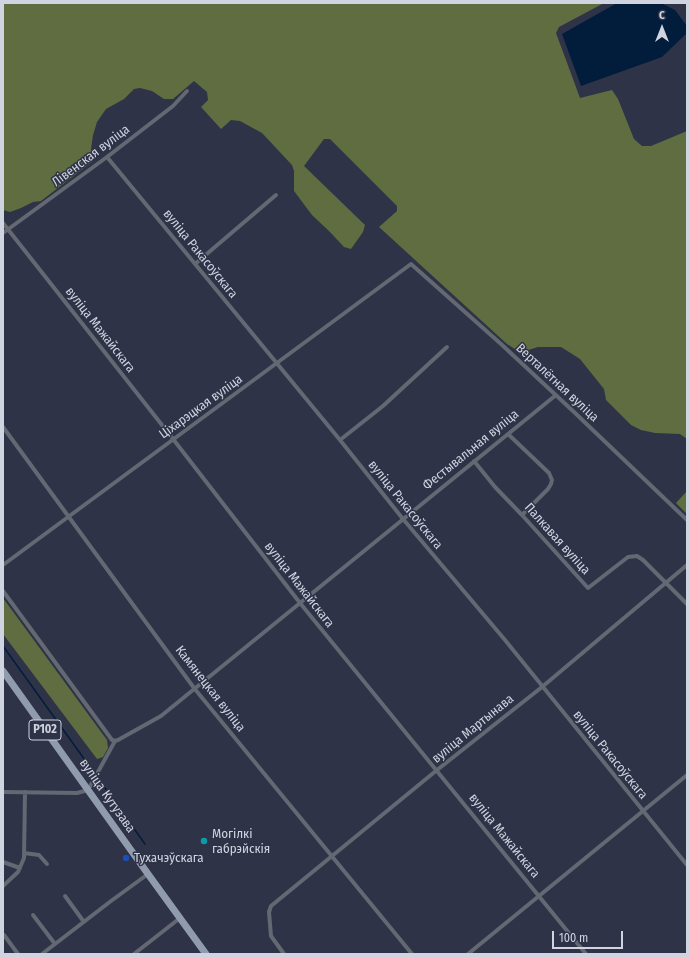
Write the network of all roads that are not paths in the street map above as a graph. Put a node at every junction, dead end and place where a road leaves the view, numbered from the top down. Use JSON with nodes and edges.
{"nodes":[{"id":1,"x":187,"y":90,"type":"dead end"},
{"id":2,"x":107,"y":157,"type":"junction"},
{"id":3,"x":276,"y":195,"type":"dead end"},
{"id":4,"x":3,"y":223,"type":"edge"},
{"id":5,"x":8,"y":230,"type":"junction"},
{"id":6,"x":3,"y":233,"type":"edge"},
{"id":7,"x":195,"y":264,"type":"junction"},
{"id":8,"x":411,"y":264,"type":"joint"},
{"id":9,"x":448,"y":347,"type":"dead end"},
{"id":10,"x":277,"y":363,"type":"junction"},
{"id":11,"x":556,"y":395,"type":"junction"},
{"id":12,"x":3,"y":427,"type":"edge"},
{"id":13,"x":508,"y":434,"type":"junction"},
{"id":14,"x":173,"y":439,"type":"junction"},
{"id":15,"x":340,"y":440,"type":"junction"},
{"id":16,"x":474,"y":461,"type":"junction"},
{"id":17,"x":522,"y":514,"type":"junction"},
{"id":18,"x":68,"y":516,"type":"junction"},
{"id":19,"x":403,"y":519,"type":"junction"},
{"id":20,"x":687,"y":520,"type":"edge"},
{"id":21,"x":3,"y":565,"type":"edge"},
{"id":22,"x":687,"y":565,"type":"edge"},
{"id":23,"x":666,"y":583,"type":"junction"},
{"id":24,"x":3,"y":591,"type":"edge"},
{"id":25,"x":300,"y":603,"type":"junction"},
{"id":26,"x":687,"y":604,"type":"edge"},
{"id":27,"x":3,"y":671,"type":"edge"},
{"id":28,"x":542,"y":687,"type":"junction"},
{"id":29,"x":194,"y":688,"type":"junction"},
{"id":30,"x":113,"y":740,"type":"junction"},
{"id":31,"x":437,"y":770,"type":"junction"},
{"id":32,"x":687,"y":775,"type":"edge"},
{"id":33,"x":88,"y":790,"type":"junction"},
{"id":34,"x":3,"y":792,"type":"edge"},
{"id":35,"x":25,"y":792,"type":"junction"},
{"id":36,"x":642,"y":811,"type":"junction"},
{"id":37,"x":24,"y":853,"type":"junction"},
{"id":38,"x":332,"y":857,"type":"junction"},
{"id":39,"x":3,"y":862,"type":"edge"},
{"id":40,"x":46,"y":864,"type":"dead end"},
{"id":41,"x":687,"y":865,"type":"edge"},
{"id":42,"x":20,"y":868,"type":"junction"},
{"id":43,"x":148,"y":874,"type":"junction"},
{"id":44,"x":3,"y":886,"type":"edge"},
{"id":45,"x":539,"y":895,"type":"junction"},
{"id":46,"x":65,"y":896,"type":"dead end"},
{"id":47,"x":33,"y":915,"type":"dead end"},
{"id":48,"x":180,"y":918,"type":"junction"},
{"id":49,"x":84,"y":922,"type":"junction"},
{"id":50,"x":4,"y":935,"type":"edge"},
{"id":51,"x":55,"y":944,"type":"junction"},
{"id":52,"x":18,"y":954,"type":"edge"},
{"id":53,"x":42,"y":954,"type":"edge"},
{"id":54,"x":134,"y":954,"type":"edge"},
{"id":55,"x":206,"y":954,"type":"edge"},
{"id":56,"x":284,"y":954,"type":"edge"},
{"id":57,"x":412,"y":954,"type":"edge"},
{"id":58,"x":468,"y":954,"type":"edge"},
{"id":59,"x":586,"y":954,"type":"edge"}],
"edges":[{"from":1,"to":2,"type":"street","name":"Лівенская вуліца"},
{"from":2,"to":5,"type":"street","name":"Лівенская вуліца"},
{"from":2,"to":7,"type":"street","name":"вуліца Ракасоўскага"},
{"from":3,"to":7,"type":"street"},
{"from":4,"to":5,"type":"street","name":"вуліца Мажайскага"},
{"from":5,"to":6,"type":"street","name":"Лівенская вуліца"},
{"from":5,"to":14,"type":"street","name":"вуліца Мажайскага"},
{"from":7,"to":10,"type":"street","name":"вуліца Ракасоўскага"},
{"from":8,"to":10,"type":"street","name":"Ціхарэцкая вуліца"},
{"from":8,"to":11,"type":"street","name":"Верталётная вуліца"},
{"from":9,"to":15,"type":"street"},
{"from":10,"to":14,"type":"street","name":"Ціхарэцкая вуліца"},
{"from":10,"to":15,"type":"street","name":"вуліца Ракасоўскага"},
{"from":11,"to":13,"type":"street","name":"Фестывальная вуліца"},
{"from":11,"to":20,"type":"street","name":"Верталётная вуліца"},
{"from":12,"to":18,"type":"street","name":"Камянецкая вуліца"},
{"from":13,"to":16,"type":"street","name":"Фестывальная вуліца"},
{"from":13,"to":17,"type":"street"},
{"from":14,"to":18,"type":"street","name":"Ціхарэцкая вуліца"},
{"from":14,"to":25,"type":"street","name":"вуліца Мажайскага"},
{"from":15,"to":19,"type":"street","name":"вуліца Ракасоўскага"},
{"from":16,"to":17,"type":"street","name":"Палкавая вуліца"},
{"from":16,"to":19,"type":"street","name":"Фестывальная вуліца"},
{"from":17,"to":23,"type":"street","name":"Палкавая вуліца"},
{"from":18,"to":21,"type":"street","name":"Ціхарэцкая вуліца"},
{"from":18,"to":29,"type":"street","name":"Камянецкая вуліца"},
{"from":19,"to":25,"type":"street","name":"Фестывальная вуліца"},
{"from":19,"to":28,"type":"street","name":"вуліца Ракасоўскага"},
{"from":22,"to":23,"type":"street","name":"вуліца Мартынава"},
{"from":23,"to":26,"type":"street","name":"Палкавая вуліца"},
{"from":23,"to":28,"type":"street","name":"вуліца Мартынава"},
{"from":24,"to":30,"type":"street"},
{"from":25,"to":29,"type":"street","name":"Фестывальная вуліца"},
{"from":25,"to":31,"type":"street","name":"вуліца Мажайскага"},
{"from":27,"to":33,"type":"main road","name":"вуліца Кутузава","number":"Р102"},
{"from":28,"to":31,"type":"street","name":"вуліца Мартынава"},
{"from":28,"to":36,"type":"street","name":"вуліца Ракасоўскага"},
{"from":29,"to":30,"type":"street","name":"Фестывальная вуліца"},
{"from":29,"to":38,"type":"street","name":"Камянецкая вуліца"},
{"from":30,"to":33,"type":"street"},
{"from":31,"to":38,"type":"street","name":"вуліца Мартынава"},
{"from":31,"to":45,"type":"street","name":"вуліца Мажайскага"},
{"from":32,"to":36,"type":"street"},
{"from":33,"to":35,"type":"street"},
{"from":33,"to":43,"type":"main road","name":"вуліца Кутузава","number":"Р102"},
{"from":34,"to":35,"type":"street"},
{"from":35,"to":37,"type":"street"},
{"from":36,"to":41,"type":"street","name":"вуліца Ракасоўскага"},
{"from":36,"to":45,"type":"street"},
{"from":37,"to":40,"type":"street"},
{"from":37,"to":42,"type":"street"},
{"from":38,"to":56,"type":"street","name":"вуліца Мартынава"},
{"from":38,"to":57,"type":"street","name":"Камянецкая вуліца"},
{"from":39,"to":42,"type":"street"},
{"from":42,"to":44,"type":"street"},
{"from":43,"to":48,"type":"main road","name":"вуліца Кутузава","number":"Р102"},
{"from":43,"to":49,"type":"street"},
{"from":45,"to":58,"type":"street"},
{"from":45,"to":59,"type":"street","name":"вуліца Мажайскага"},
{"from":46,"to":49,"type":"street"},
{"from":47,"to":51,"type":"street"},
{"from":48,"to":54,"type":"street"},
{"from":48,"to":55,"type":"main road","name":"вуліца Кутузава","number":"Р102"},
{"from":49,"to":51,"type":"street"},
{"from":50,"to":52,"type":"street"},
{"from":51,"to":53,"type":"street"}]}
